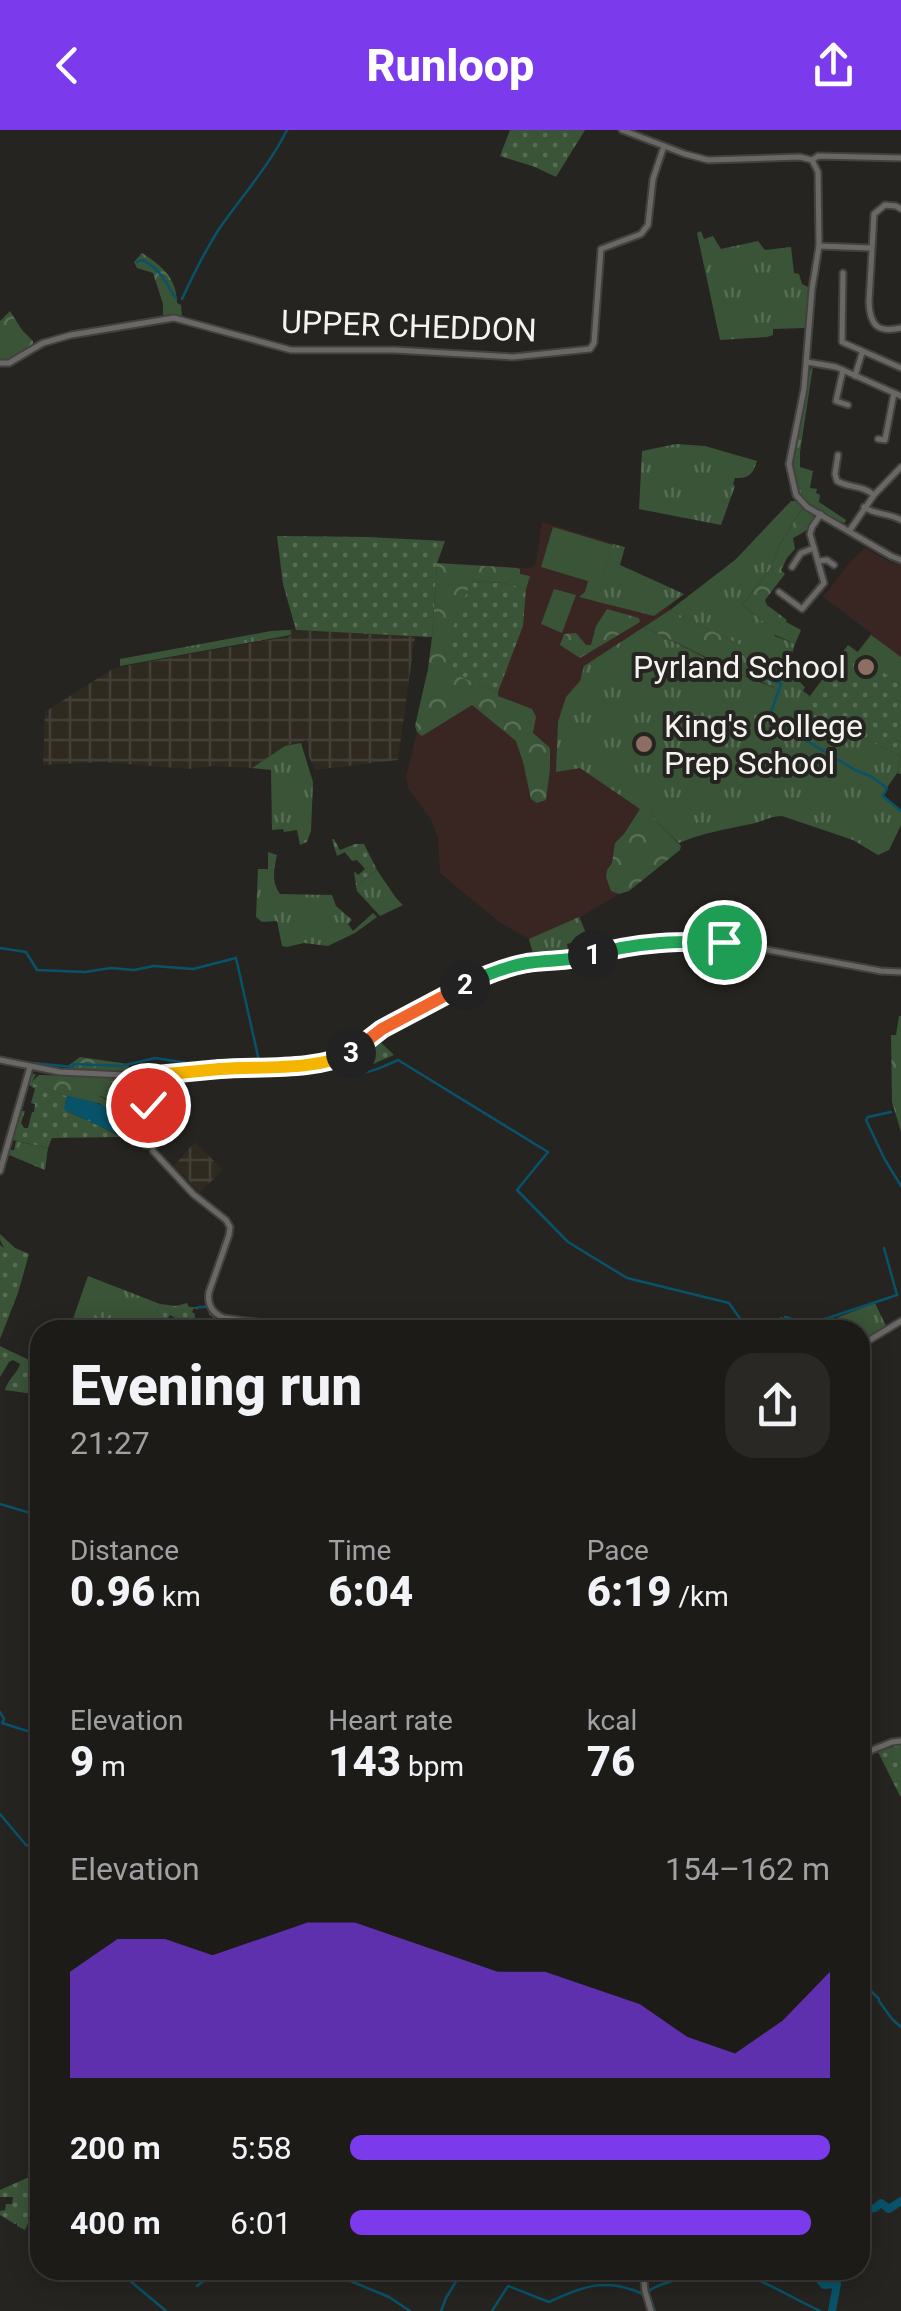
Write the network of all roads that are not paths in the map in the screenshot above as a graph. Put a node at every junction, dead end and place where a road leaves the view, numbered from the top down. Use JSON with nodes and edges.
{"nodes":[{"id":1,"x":622,"y":130,"type":"edge"},
{"id":2,"x":664,"y":146,"type":"junction"},
{"id":3,"x":901,"y":158,"type":"edge"},
{"id":4,"x":812,"y":160,"type":"junction"},
{"id":5,"x":901,"y":210,"type":"edge"},
{"id":6,"x":819,"y":246,"type":"junction"},
{"id":7,"x":871,"y":248,"type":"junction"},
{"id":8,"x":843,"y":273,"type":"dead end"},
{"id":9,"x":901,"y":328,"type":"edge"},
{"id":10,"x":862,"y":352,"type":"junction"},
{"id":11,"x":807,"y":362,"type":"junction"},
{"id":12,"x":0,"y":363,"type":"edge"},
{"id":13,"x":901,"y":368,"type":"edge"},
{"id":14,"x":843,"y":370,"type":"junction"},
{"id":15,"x":855,"y":376,"type":"junction"},
{"id":16,"x":898,"y":394,"type":"edge"},
{"id":17,"x":848,"y":405,"type":"dead end"},
{"id":18,"x":884,"y":440,"type":"dead end"},
{"id":19,"x":836,"y":459,"type":"dead end"},
{"id":20,"x":901,"y":467,"type":"edge"},
{"id":21,"x":874,"y":495,"type":"junction"},
{"id":22,"x":864,"y":507,"type":"junction"},
{"id":23,"x":821,"y":514,"type":"junction"},
{"id":24,"x":901,"y":520,"type":"edge"},
{"id":25,"x":850,"y":530,"type":"junction"},
{"id":26,"x":814,"y":548,"type":"junction"},
{"id":27,"x":901,"y":560,"type":"edge"},
{"id":28,"x":819,"y":561,"type":"junction"},
{"id":29,"x":834,"y":565,"type":"dead end"},
{"id":30,"x":792,"y":567,"type":"dead end"},
{"id":31,"x":779,"y":592,"type":"dead end"},
{"id":32,"x":901,"y":972,"type":"edge"},
{"id":33,"x":0,"y":1060,"type":"edge"},
{"id":34,"x":30,"y":1068,"type":"junction"},
{"id":35,"x":146,"y":1076,"type":"junction"},
{"id":36,"x":0,"y":1171,"type":"edge"},
{"id":37,"x":239,"y":1320,"type":"edge"},
{"id":38,"x":901,"y":1321,"type":"edge"},
{"id":39,"x":870,"y":1340,"type":"edge"},
{"id":40,"x":901,"y":1741,"type":"edge"},
{"id":41,"x":870,"y":1751,"type":"edge"},
{"id":42,"x":644,"y":2280,"type":"edge"},
{"id":43,"x":651,"y":2311,"type":"edge"}],
"edges":[{"from":1,"to":2,"type":"street"},
{"from":2,"to":4,"type":"street"},
{"from":2,"to":12,"type":"street","name":"UPPER CHEDDON"},
{"from":3,"to":4,"type":"street"},
{"from":4,"to":6,"type":"street"},
{"from":5,"to":7,"type":"street"},
{"from":6,"to":7,"type":"street"},
{"from":6,"to":11,"type":"street"},
{"from":7,"to":9,"type":"street"},
{"from":8,"to":10,"type":"street"},
{"from":10,"to":13,"type":"street"},
{"from":10,"to":15,"type":"street"},
{"from":11,"to":14,"type":"street"},
{"from":11,"to":23,"type":"street"},
{"from":14,"to":15,"type":"street"},
{"from":14,"to":17,"type":"street"},
{"from":15,"to":16,"type":"street"},
{"from":16,"to":18,"type":"street"},
{"from":19,"to":21,"type":"street"},
{"from":20,"to":21,"type":"street"},
{"from":21,"to":22,"type":"street"},
{"from":22,"to":24,"type":"street"},
{"from":22,"to":25,"type":"street"},
{"from":23,"to":25,"type":"street"},
{"from":23,"to":26,"type":"street"},
{"from":25,"to":27,"type":"street"},
{"from":26,"to":28,"type":"street"},
{"from":26,"to":30,"type":"street"},
{"from":28,"to":29,"type":"street"},
{"from":28,"to":31,"type":"street"},
{"from":32,"to":35,"type":"street"},
{"from":33,"to":34,"type":"street"},
{"from":34,"to":35,"type":"street"},
{"from":34,"to":36,"type":"street"},
{"from":35,"to":37,"type":"street"},
{"from":38,"to":39,"type":"street"},
{"from":40,"to":41,"type":"street"},
{"from":42,"to":43,"type":"street"}]}
